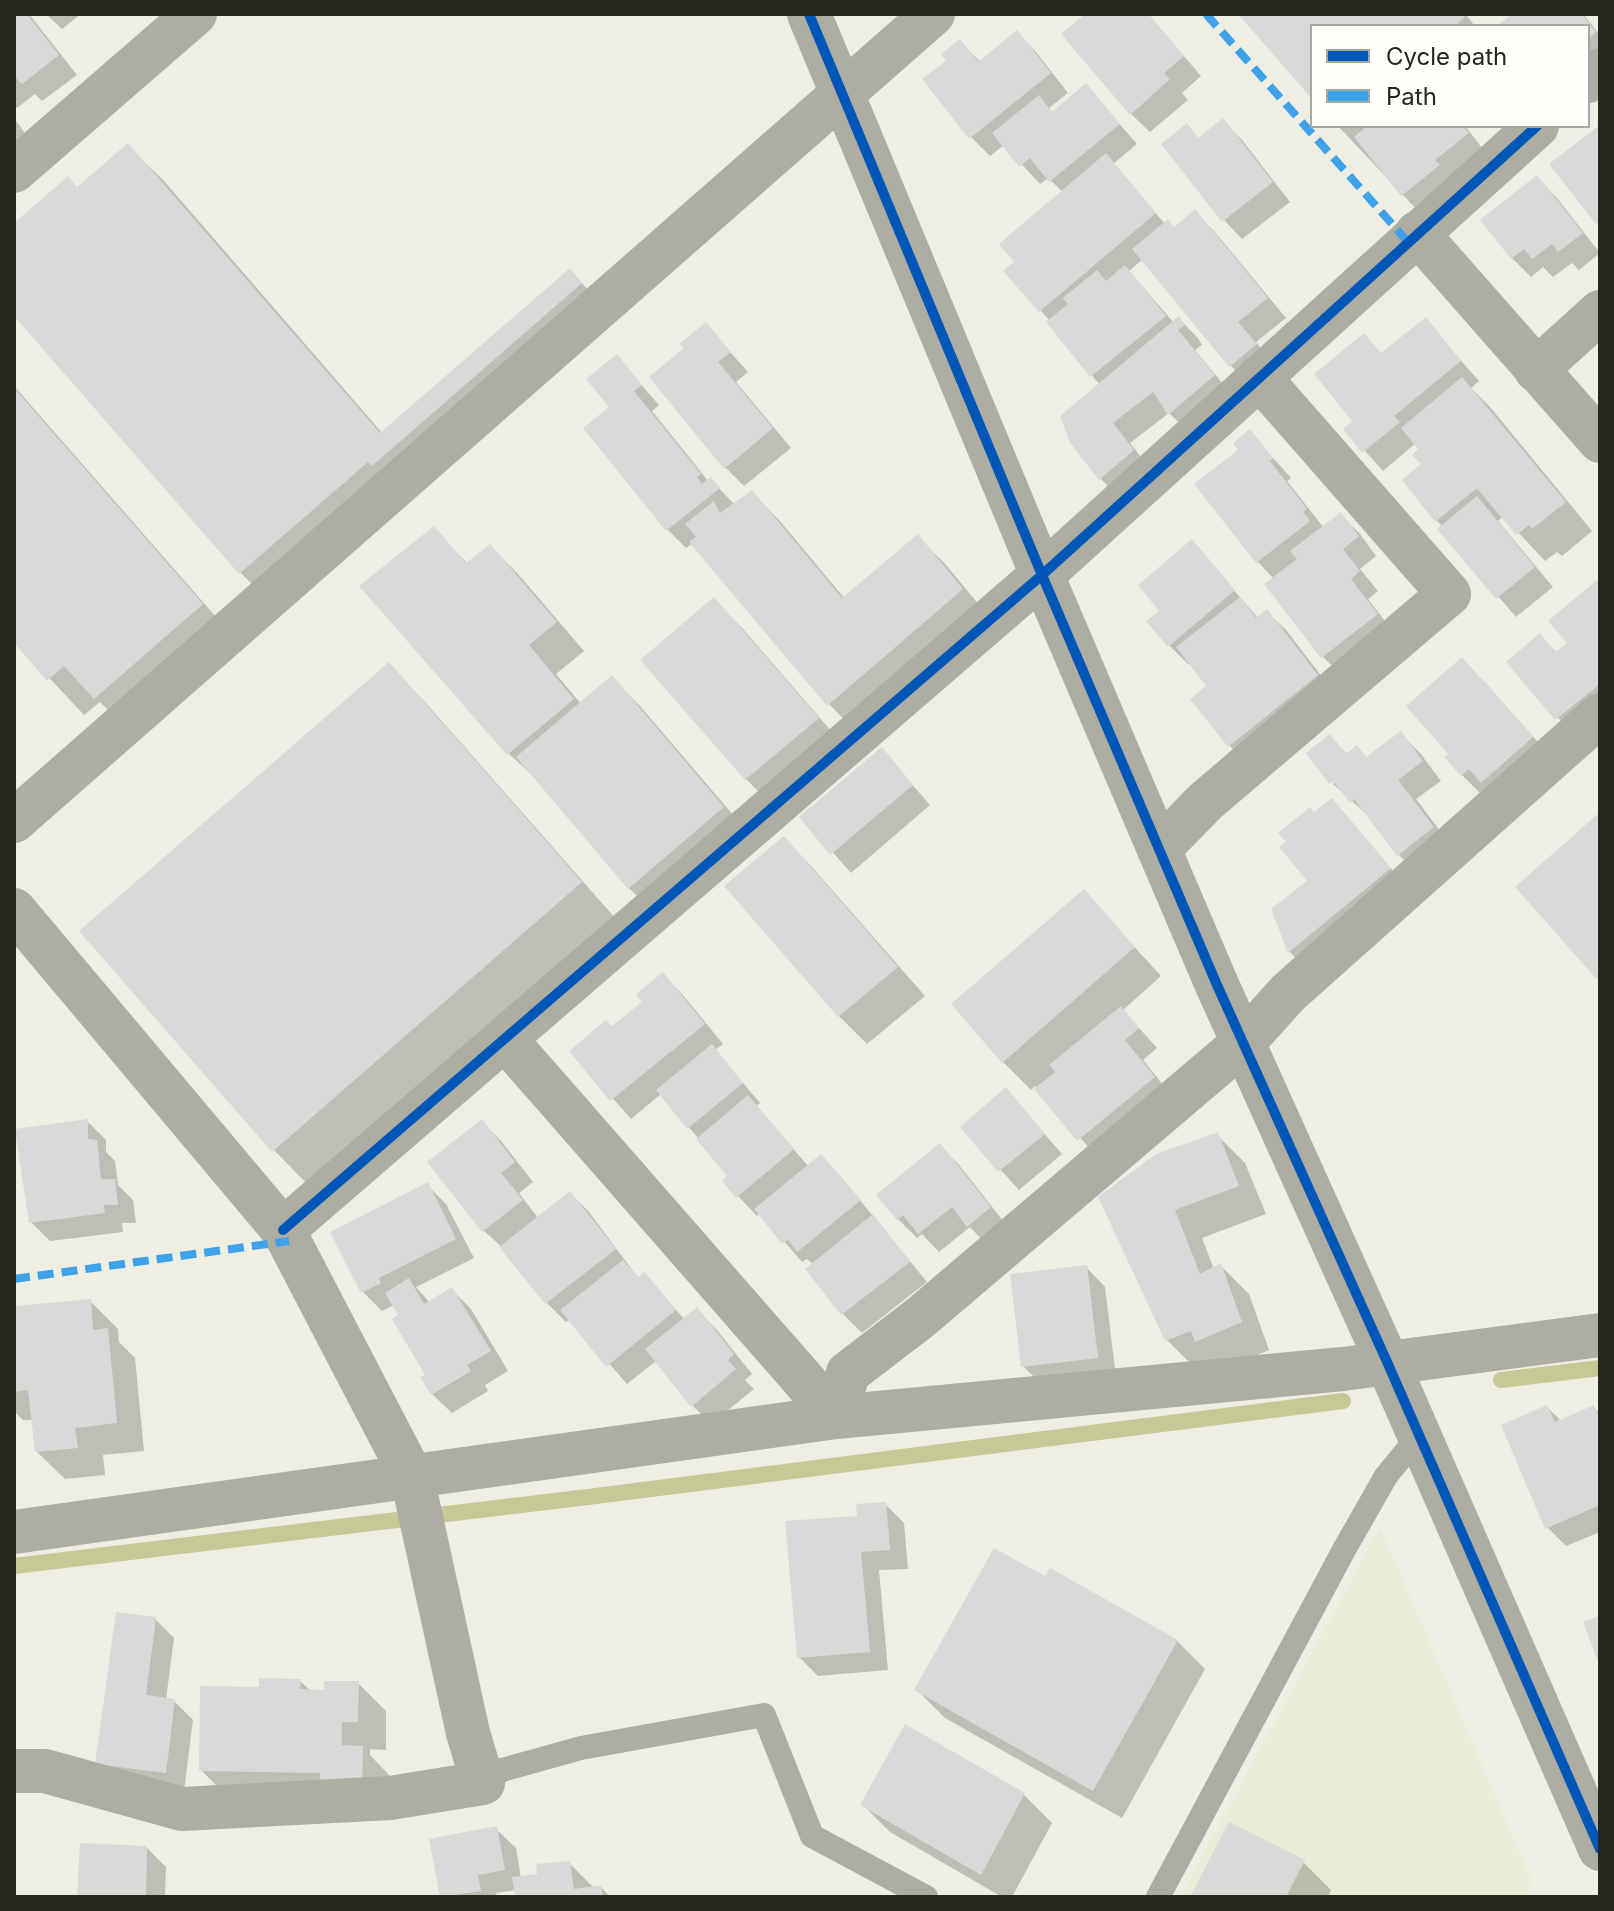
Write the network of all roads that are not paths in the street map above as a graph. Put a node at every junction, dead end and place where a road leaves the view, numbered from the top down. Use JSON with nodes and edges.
{"nodes":[{"id":1,"x":195,"y":14,"type":"edge"},
{"id":2,"x":809,"y":14,"type":"edge"},
{"id":3,"x":933,"y":14,"type":"edge"},
{"id":4,"x":843,"y":93,"type":"junction"},
{"id":5,"x":1535,"y":128,"type":"edge"},
{"id":6,"x":14,"y":171,"type":"edge"},
{"id":7,"x":1417,"y":233,"type":"junction"},
{"id":8,"x":1600,"y":312,"type":"edge"},
{"id":9,"x":1536,"y":370,"type":"junction"},
{"id":10,"x":1259,"y":377,"type":"junction"},
{"id":11,"x":1600,"y":441,"type":"edge"},
{"id":12,"x":1042,"y":575,"type":"junction"},
{"id":13,"x":1600,"y":715,"type":"edge"},
{"id":14,"x":14,"y":821,"type":"edge"},
{"id":15,"x":1159,"y":849,"type":"junction"},
{"id":16,"x":14,"y":910,"type":"edge"},
{"id":17,"x":505,"y":1039,"type":"junction"},
{"id":18,"x":1243,"y":1043,"type":"junction"},
{"id":19,"x":283,"y":1230,"type":"junction"},
{"id":20,"x":1600,"y":1335,"type":"edge"},
{"id":21,"x":1388,"y":1364,"type":"junction"},
{"id":22,"x":836,"y":1417,"type":"junction"},
{"id":23,"x":1418,"y":1437,"type":"junction"},
{"id":24,"x":412,"y":1477,"type":"junction"},
{"id":25,"x":14,"y":1532,"type":"edge"},
{"id":26,"x":14,"y":1771,"type":"edge"},
{"id":27,"x":483,"y":1783,"type":"junction"},
{"id":28,"x":1600,"y":1849,"type":"edge"},
{"id":29,"x":926,"y":1897,"type":"edge"},
{"id":30,"x":1158,"y":1897,"type":"edge"}],
"edges":[{"from":1,"to":6,"type":"street"},
{"from":2,"to":4,"type":"street"},
{"from":3,"to":4,"type":"street"},
{"from":4,"to":12,"type":"street"},
{"from":4,"to":14,"type":"street"},
{"from":5,"to":7,"type":"street"},
{"from":7,"to":9,"type":"street"},
{"from":7,"to":10,"type":"street"},
{"from":8,"to":9,"type":"street"},
{"from":9,"to":11,"type":"street"},
{"from":10,"to":12,"type":"street"},
{"from":10,"to":15,"type":"street"},
{"from":12,"to":15,"type":"street"},
{"from":12,"to":17,"type":"street"},
{"from":13,"to":18,"type":"street"},
{"from":15,"to":18,"type":"street"},
{"from":16,"to":19,"type":"street"},
{"from":17,"to":19,"type":"street"},
{"from":17,"to":22,"type":"street"},
{"from":18,"to":21,"type":"street"},
{"from":18,"to":22,"type":"street"},
{"from":19,"to":24,"type":"street"},
{"from":20,"to":21,"type":"street"},
{"from":21,"to":22,"type":"street"},
{"from":21,"to":23,"type":"street"},
{"from":22,"to":24,"type":"street"},
{"from":23,"to":28,"type":"street"},
{"from":23,"to":30,"type":"lane"},
{"from":24,"to":25,"type":"street"},
{"from":24,"to":27,"type":"street"},
{"from":26,"to":27,"type":"street"},
{"from":27,"to":29,"type":"lane"}]}
